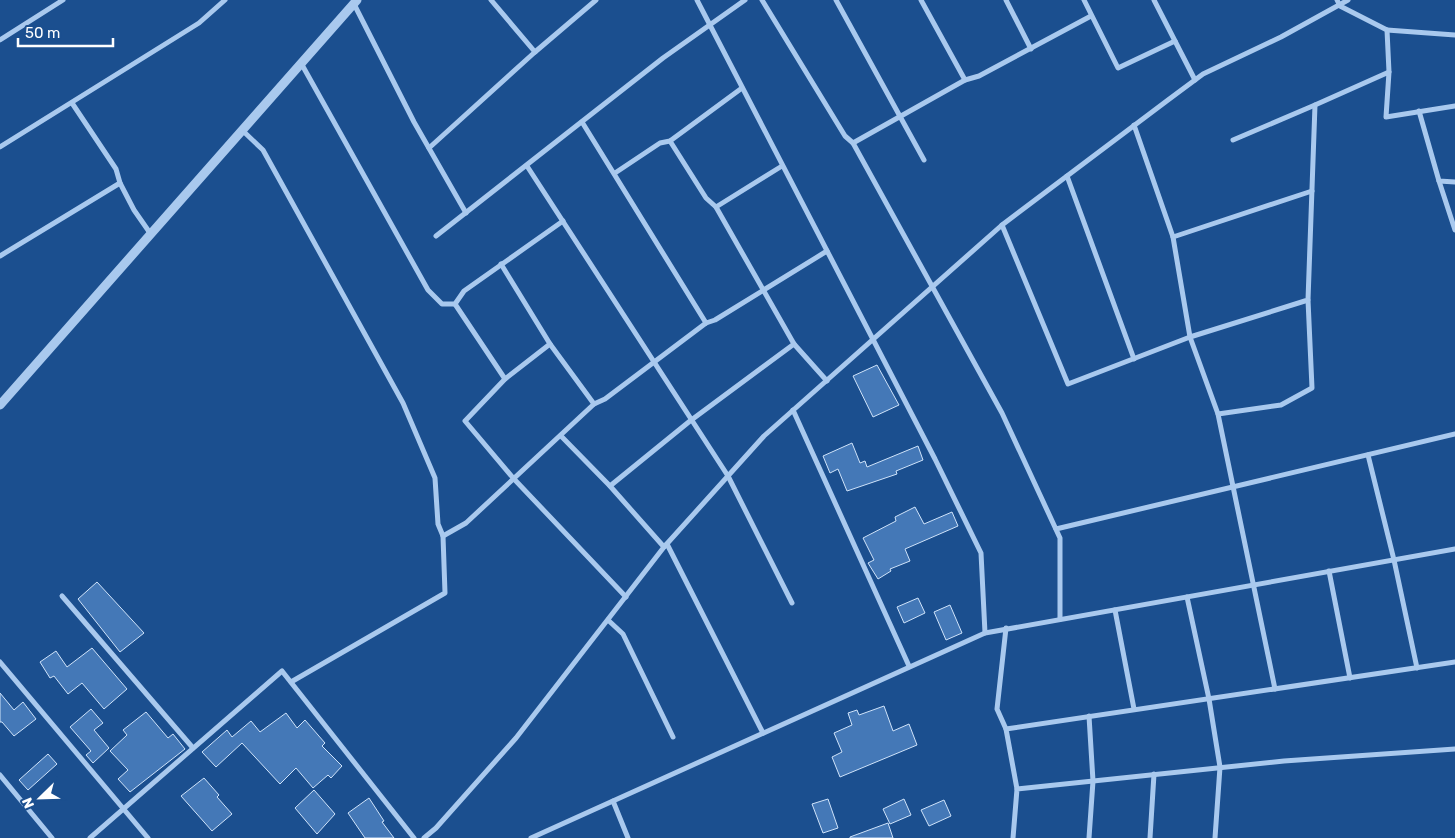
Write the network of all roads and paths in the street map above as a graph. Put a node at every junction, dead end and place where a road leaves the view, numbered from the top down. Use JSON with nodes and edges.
{"nodes":[{"id":1,"x":63,"y":0,"type":"edge"},
{"id":2,"x":225,"y":0,"type":"edge"},
{"id":3,"x":596,"y":0,"type":"edge"},
{"id":4,"x":697,"y":0,"type":"edge"},
{"id":5,"x":744,"y":0,"type":"edge"},
{"id":6,"x":762,"y":0,"type":"edge"},
{"id":7,"x":836,"y":0,"type":"edge"},
{"id":8,"x":921,"y":0,"type":"edge"},
{"id":9,"x":1006,"y":0,"type":"edge"},
{"id":10,"x":1084,"y":0,"type":"edge"},
{"id":11,"x":1154,"y":0,"type":"edge"},
{"id":12,"x":1337,"y":0,"type":"edge"},
{"id":13,"x":1348,"y":0,"type":"edge"},
{"id":14,"x":493,"y":1,"type":"edge"},
{"id":15,"x":355,"y":2,"type":"edge"},
{"id":16,"x":1340,"y":6,"type":"junction"},
{"id":17,"x":1091,"y":16,"type":"junction"},
{"id":18,"x":709,"y":25,"type":"junction"},
{"id":19,"x":1387,"y":30,"type":"junction"},
{"id":20,"x":1455,"y":34,"type":"edge"},
{"id":21,"x":0,"y":40,"type":"edge"},
{"id":22,"x":1175,"y":41,"type":"junction"},
{"id":23,"x":1031,"y":49,"type":"junction"},
{"id":24,"x":535,"y":52,"type":"junction"},
{"id":25,"x":301,"y":63,"type":"junction"},
{"id":26,"x":1389,"y":72,"type":"junction"},
{"id":27,"x":965,"y":80,"type":"junction"},
{"id":28,"x":1195,"y":80,"type":"junction"},
{"id":29,"x":742,"y":88,"type":"junction"},
{"id":30,"x":72,"y":103,"type":"junction"},
{"id":31,"x":1315,"y":105,"type":"junction"},
{"id":32,"x":1455,"y":106,"type":"edge"},
{"id":33,"x":1419,"y":111,"type":"junction"},
{"id":34,"x":900,"y":118,"type":"junction"},
{"id":35,"x":582,"y":122,"type":"junction"},
{"id":36,"x":1134,"y":125,"type":"junction"},
{"id":37,"x":242,"y":130,"type":"junction"},
{"id":38,"x":1232,"y":140,"type":"dead end"},
{"id":39,"x":670,"y":141,"type":"junction"},
{"id":40,"x":853,"y":143,"type":"junction"},
{"id":41,"x":0,"y":147,"type":"edge"},
{"id":42,"x":429,"y":148,"type":"junction"},
{"id":43,"x":924,"y":160,"type":"dead end"},
{"id":44,"x":526,"y":166,"type":"junction"},
{"id":45,"x":782,"y":166,"type":"junction"},
{"id":46,"x":615,"y":173,"type":"junction"},
{"id":47,"x":1067,"y":176,"type":"junction"},
{"id":48,"x":1439,"y":182,"type":"junction"},
{"id":49,"x":1455,"y":182,"type":"edge"},
{"id":50,"x":120,"y":183,"type":"junction"},
{"id":51,"x":1312,"y":191,"type":"junction"},
{"id":52,"x":716,"y":207,"type":"junction"},
{"id":53,"x":466,"y":213,"type":"junction"},
{"id":54,"x":563,"y":220,"type":"junction"},
{"id":55,"x":1002,"y":225,"type":"junction"},
{"id":56,"x":1455,"y":230,"type":"edge"},
{"id":57,"x":150,"y":233,"type":"junction"},
{"id":58,"x":436,"y":236,"type":"dead end"},
{"id":59,"x":1173,"y":237,"type":"junction"},
{"id":60,"x":827,"y":251,"type":"junction"},
{"id":61,"x":0,"y":256,"type":"edge"},
{"id":62,"x":501,"y":264,"type":"junction"},
{"id":63,"x":932,"y":287,"type":"junction"},
{"id":64,"x":764,"y":290,"type":"junction"},
{"id":65,"x":1308,"y":300,"type":"junction"},
{"id":66,"x":454,"y":304,"type":"junction"},
{"id":67,"x":706,"y":323,"type":"junction"},
{"id":68,"x":1190,"y":337,"type":"junction"},
{"id":69,"x":873,"y":339,"type":"junction"},
{"id":70,"x":550,"y":344,"type":"junction"},
{"id":71,"x":794,"y":344,"type":"junction"},
{"id":72,"x":1134,"y":359,"type":"junction"},
{"id":73,"x":653,"y":364,"type":"junction"},
{"id":74,"x":505,"y":379,"type":"junction"},
{"id":75,"x":826,"y":381,"type":"junction"},
{"id":76,"x":594,"y":404,"type":"junction"},
{"id":77,"x":0,"y":405,"type":"edge"},
{"id":78,"x":793,"y":410,"type":"junction"},
{"id":79,"x":1218,"y":414,"type":"junction"},
{"id":80,"x":690,"y":421,"type":"junction"},
{"id":81,"x":1455,"y":434,"type":"edge"},
{"id":82,"x":561,"y":436,"type":"junction"},
{"id":83,"x":1368,"y":455,"type":"junction"},
{"id":84,"x":728,"y":476,"type":"junction"},
{"id":85,"x":514,"y":479,"type":"junction"},
{"id":86,"x":610,"y":486,"type":"junction"},
{"id":87,"x":1234,"y":487,"type":"junction"},
{"id":88,"x":1056,"y":530,"type":"junction"},
{"id":89,"x":443,"y":536,"type":"junction"},
{"id":90,"x":666,"y":546,"type":"junction"},
{"id":91,"x":1455,"y":549,"type":"edge"},
{"id":92,"x":1394,"y":560,"type":"junction"},
{"id":93,"x":1329,"y":571,"type":"junction"},
{"id":94,"x":1255,"y":584,"type":"junction"},
{"id":95,"x":62,"y":596,"type":"dead end"},
{"id":96,"x":626,"y":596,"type":"junction"},
{"id":97,"x":1187,"y":597,"type":"junction"},
{"id":98,"x":792,"y":602,"type":"dead end"},
{"id":99,"x":1115,"y":610,"type":"junction"},
{"id":100,"x":1060,"y":619,"type":"junction"},
{"id":101,"x":608,"y":620,"type":"junction"},
{"id":102,"x":1006,"y":628,"type":"junction"},
{"id":103,"x":985,"y":633,"type":"junction"},
{"id":104,"x":0,"y":662,"type":"edge"},
{"id":105,"x":1455,"y":662,"type":"edge"},
{"id":106,"x":908,"y":666,"type":"junction"},
{"id":107,"x":1416,"y":668,"type":"junction"},
{"id":108,"x":1350,"y":678,"type":"junction"},
{"id":109,"x":291,"y":682,"type":"junction"},
{"id":110,"x":1275,"y":689,"type":"junction"},
{"id":111,"x":1209,"y":698,"type":"junction"},
{"id":112,"x":1134,"y":710,"type":"junction"},
{"id":113,"x":1089,"y":716,"type":"junction"},
{"id":114,"x":1006,"y":729,"type":"junction"},
{"id":115,"x":763,"y":733,"type":"junction"},
{"id":116,"x":673,"y":737,"type":"dead end"},
{"id":117,"x":193,"y":748,"type":"junction"},
{"id":118,"x":1455,"y":749,"type":"edge"},
{"id":119,"x":1220,"y":767,"type":"junction"},
{"id":120,"x":1154,"y":774,"type":"junction"},
{"id":121,"x":0,"y":775,"type":"edge"},
{"id":122,"x":1093,"y":781,"type":"junction"},
{"id":123,"x":1017,"y":789,"type":"junction"},
{"id":124,"x":613,"y":801,"type":"junction"},
{"id":125,"x":123,"y":809,"type":"junction"},
{"id":126,"x":52,"y":838,"type":"edge"},
{"id":127,"x":90,"y":838,"type":"edge"},
{"id":128,"x":148,"y":838,"type":"edge"},
{"id":129,"x":414,"y":838,"type":"edge"},
{"id":130,"x":424,"y":838,"type":"edge"},
{"id":131,"x":531,"y":838,"type":"edge"},
{"id":132,"x":628,"y":838,"type":"edge"},
{"id":133,"x":1013,"y":838,"type":"edge"},
{"id":134,"x":1089,"y":838,"type":"edge"},
{"id":135,"x":1150,"y":838,"type":"edge"},
{"id":136,"x":1215,"y":838,"type":"edge"}],
"edges":[{"from":1,"to":21,"type":"street"},
{"from":2,"to":30,"type":"street"},
{"from":3,"to":24,"type":"street"},
{"from":4,"to":18,"type":"street"},
{"from":5,"to":18,"type":"street"},
{"from":6,"to":40,"type":"street"},
{"from":7,"to":34,"type":"street"},
{"from":8,"to":27,"type":"street"},
{"from":9,"to":23,"type":"street"},
{"from":10,"to":17,"type":"street"},
{"from":11,"to":22,"type":"street"},
{"from":12,"to":16,"type":"street"},
{"from":13,"to":16,"type":"street"},
{"from":14,"to":24,"type":"street"},
{"from":15,"to":25,"type":"street"},
{"from":15,"to":42,"type":"street"},
{"from":16,"to":19,"type":"street"},
{"from":16,"to":28,"type":"street"},
{"from":17,"to":22,"type":"street"},
{"from":17,"to":23,"type":"street"},
{"from":18,"to":29,"type":"street"},
{"from":18,"to":35,"type":"street"},
{"from":19,"to":20,"type":"street"},
{"from":19,"to":26,"type":"street"},
{"from":22,"to":28,"type":"street"},
{"from":23,"to":27,"type":"street"},
{"from":24,"to":42,"type":"street"},
{"from":25,"to":37,"type":"street"},
{"from":25,"to":66,"type":"street"},
{"from":26,"to":31,"type":"street"},
{"from":26,"to":33,"type":"street"},
{"from":27,"to":34,"type":"street"},
{"from":28,"to":36,"type":"street"},
{"from":29,"to":39,"type":"street"},
{"from":29,"to":45,"type":"street"},
{"from":30,"to":41,"type":"street"},
{"from":30,"to":50,"type":"street"},
{"from":31,"to":38,"type":"street"},
{"from":31,"to":51,"type":"street"},
{"from":32,"to":33,"type":"street"},
{"from":33,"to":48,"type":"street"},
{"from":34,"to":40,"type":"street"},
{"from":34,"to":43,"type":"street"},
{"from":35,"to":44,"type":"street"},
{"from":35,"to":46,"type":"street"},
{"from":36,"to":47,"type":"street"},
{"from":36,"to":59,"type":"street"},
{"from":37,"to":57,"type":"street"},
{"from":37,"to":89,"type":"street"},
{"from":39,"to":46,"type":"street"},
{"from":39,"to":52,"type":"street"},
{"from":40,"to":63,"type":"street"},
{"from":42,"to":53,"type":"street"},
{"from":44,"to":53,"type":"street"},
{"from":44,"to":54,"type":"street"},
{"from":45,"to":52,"type":"street"},
{"from":45,"to":60,"type":"street"},
{"from":46,"to":67,"type":"street"},
{"from":47,"to":55,"type":"street"},
{"from":47,"to":72,"type":"street"},
{"from":48,"to":49,"type":"street"},
{"from":48,"to":56,"type":"street"},
{"from":50,"to":57,"type":"street"},
{"from":50,"to":61,"type":"street"},
{"from":51,"to":59,"type":"street"},
{"from":51,"to":65,"type":"street"},
{"from":52,"to":64,"type":"street"},
{"from":53,"to":58,"type":"street"},
{"from":54,"to":62,"type":"street"},
{"from":54,"to":73,"type":"street"},
{"from":55,"to":63,"type":"street"},
{"from":55,"to":72,"type":"street"},
{"from":57,"to":77,"type":"street"},
{"from":59,"to":68,"type":"street"},
{"from":60,"to":64,"type":"street"},
{"from":60,"to":69,"type":"street"},
{"from":62,"to":66,"type":"street"},
{"from":62,"to":70,"type":"street"},
{"from":63,"to":69,"type":"street"},
{"from":63,"to":88,"type":"street"},
{"from":64,"to":67,"type":"street"},
{"from":64,"to":71,"type":"street"},
{"from":65,"to":68,"type":"street"},
{"from":65,"to":79,"type":"street"},
{"from":66,"to":74,"type":"street"},
{"from":67,"to":73,"type":"street"},
{"from":68,"to":72,"type":"street"},
{"from":68,"to":79,"type":"street"},
{"from":69,"to":75,"type":"street"},
{"from":69,"to":103,"type":"street"},
{"from":70,"to":74,"type":"street"},
{"from":70,"to":76,"type":"street"},
{"from":71,"to":75,"type":"street"},
{"from":71,"to":80,"type":"street"},
{"from":73,"to":76,"type":"street"},
{"from":73,"to":80,"type":"street"},
{"from":74,"to":85,"type":"street"},
{"from":75,"to":78,"type":"street"},
{"from":76,"to":82,"type":"street"},
{"from":78,"to":84,"type":"street"},
{"from":78,"to":106,"type":"street"},
{"from":79,"to":87,"type":"street"},
{"from":80,"to":84,"type":"street"},
{"from":80,"to":86,"type":"street"},
{"from":81,"to":83,"type":"street"},
{"from":82,"to":85,"type":"street"},
{"from":82,"to":86,"type":"street"},
{"from":83,"to":87,"type":"street"},
{"from":83,"to":92,"type":"street"},
{"from":84,"to":90,"type":"street"},
{"from":84,"to":98,"type":"street"},
{"from":85,"to":89,"type":"street"},
{"from":85,"to":96,"type":"street"},
{"from":86,"to":90,"type":"street"},
{"from":87,"to":88,"type":"street"},
{"from":87,"to":94,"type":"street"},
{"from":88,"to":100,"type":"street"},
{"from":89,"to":109,"type":"street"},
{"from":90,"to":96,"type":"street"},
{"from":90,"to":115,"type":"street"},
{"from":91,"to":92,"type":"street"},
{"from":92,"to":93,"type":"street"},
{"from":92,"to":107,"type":"street"},
{"from":93,"to":94,"type":"street"},
{"from":93,"to":108,"type":"street"},
{"from":94,"to":97,"type":"street"},
{"from":94,"to":110,"type":"street"},
{"from":95,"to":117,"type":"street"},
{"from":96,"to":101,"type":"street"},
{"from":97,"to":99,"type":"street"},
{"from":97,"to":111,"type":"street"},
{"from":99,"to":100,"type":"street"},
{"from":99,"to":112,"type":"street"},
{"from":100,"to":102,"type":"street"},
{"from":101,"to":116,"type":"street"},
{"from":101,"to":130,"type":"street"},
{"from":102,"to":103,"type":"street"},
{"from":102,"to":114,"type":"street"},
{"from":103,"to":106,"type":"street"},
{"from":104,"to":125,"type":"street"},
{"from":105,"to":107,"type":"street"},
{"from":106,"to":115,"type":"street"},
{"from":107,"to":108,"type":"street"},
{"from":108,"to":110,"type":"street"},
{"from":109,"to":117,"type":"street"},
{"from":109,"to":129,"type":"street"},
{"from":110,"to":111,"type":"street"},
{"from":111,"to":112,"type":"street"},
{"from":111,"to":119,"type":"street"},
{"from":112,"to":113,"type":"street"},
{"from":113,"to":114,"type":"street"},
{"from":113,"to":122,"type":"street"},
{"from":114,"to":123,"type":"street"},
{"from":115,"to":124,"type":"street"},
{"from":117,"to":125,"type":"street"},
{"from":118,"to":119,"type":"street"},
{"from":119,"to":120,"type":"street"},
{"from":119,"to":136,"type":"street"},
{"from":120,"to":122,"type":"street"},
{"from":120,"to":135,"type":"street"},
{"from":121,"to":126,"type":"street"},
{"from":122,"to":123,"type":"street"},
{"from":122,"to":134,"type":"street"},
{"from":123,"to":133,"type":"street"},
{"from":124,"to":131,"type":"street"},
{"from":124,"to":132,"type":"street"},
{"from":125,"to":127,"type":"street"},
{"from":125,"to":128,"type":"street"}]}
